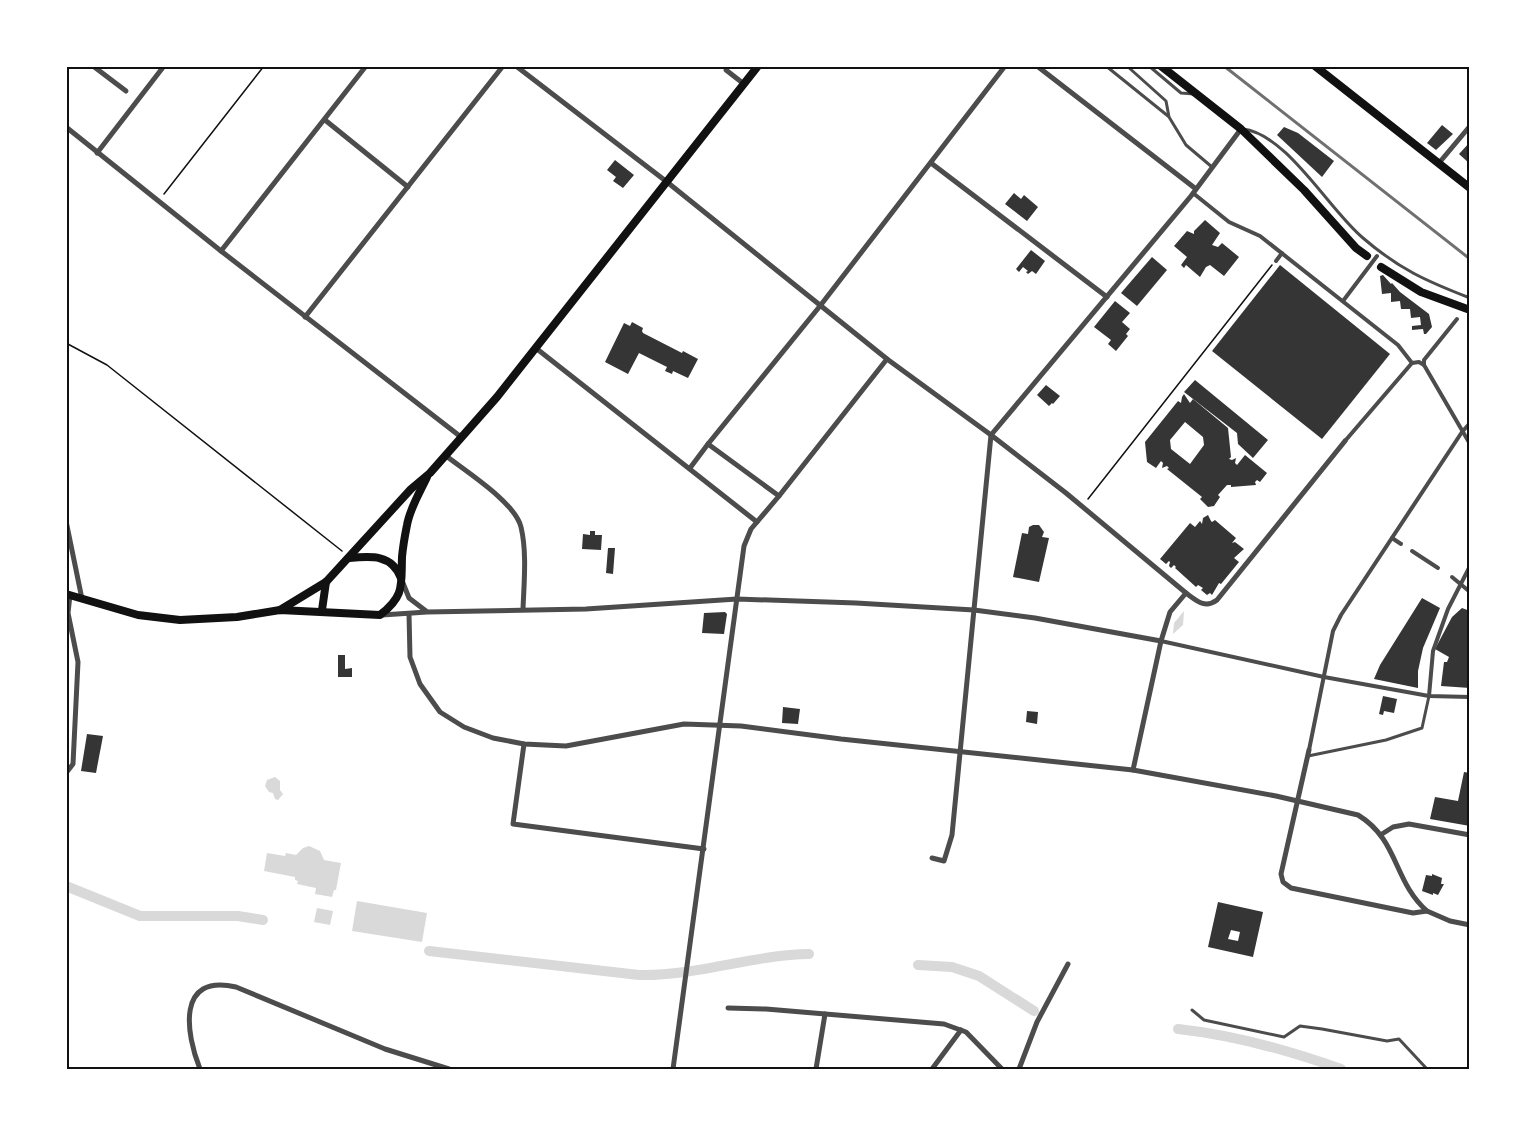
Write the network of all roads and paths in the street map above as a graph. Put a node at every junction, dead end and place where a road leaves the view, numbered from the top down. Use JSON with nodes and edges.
{"nodes":[{"id":1,"x":93,"y":66,"type":"edge"},
{"id":2,"x":164,"y":66,"type":"edge"},
{"id":3,"x":264,"y":66,"type":"edge"},
{"id":4,"x":366,"y":66,"type":"edge"},
{"id":5,"x":503,"y":66,"type":"edge"},
{"id":6,"x":516,"y":66,"type":"edge"},
{"id":7,"x":758,"y":66,"type":"edge"},
{"id":8,"x":1005,"y":66,"type":"edge"},
{"id":9,"x":1037,"y":66,"type":"edge"},
{"id":10,"x":1106,"y":66,"type":"edge"},
{"id":11,"x":1127,"y":66,"type":"edge"},
{"id":12,"x":1149,"y":66,"type":"edge"},
{"id":13,"x":1161,"y":66,"type":"edge"},
{"id":14,"x":1315,"y":66,"type":"edge"},
{"id":15,"x":726,"y":70,"type":"dead end"},
{"id":16,"x":744,"y":84,"type":"junction"},
{"id":17,"x":126,"y":91,"type":"dead end"},
{"id":18,"x":1195,"y":94,"type":"junction"},
{"id":19,"x":1169,"y":117,"type":"junction"},
{"id":20,"x":325,"y":120,"type":"junction"},
{"id":21,"x":1470,"y":126,"type":"edge"},
{"id":22,"x":66,"y":127,"type":"edge"},
{"id":23,"x":1242,"y":129,"type":"junction"},
{"id":24,"x":97,"y":153,"type":"junction"},
{"id":25,"x":931,"y":163,"type":"junction"},
{"id":26,"x":1439,"y":163,"type":"junction"},
{"id":27,"x":1213,"y":168,"type":"junction"},
{"id":28,"x":667,"y":182,"type":"junction"},
{"id":29,"x":408,"y":188,"type":"junction"},
{"id":30,"x":1470,"y":188,"type":"edge"},
{"id":31,"x":1195,"y":191,"type":"junction"},
{"id":32,"x":158,"y":201,"type":"junction"},
{"id":33,"x":221,"y":251,"type":"junction"},
{"id":34,"x":1282,"y":253,"type":"junction"},
{"id":35,"x":1367,"y":256,"type":"dead end"},
{"id":36,"x":1377,"y":256,"type":"dead end"},
{"id":37,"x":1275,"y":261,"type":"joint"},
{"id":38,"x":1381,"y":267,"type":"dead end"},
{"id":39,"x":1107,"y":297,"type":"junction"},
{"id":40,"x":1470,"y":298,"type":"edge"},
{"id":41,"x":1343,"y":301,"type":"junction"},
{"id":42,"x":820,"y":306,"type":"junction"},
{"id":43,"x":1470,"y":310,"type":"edge"},
{"id":44,"x":305,"y":317,"type":"junction"},
{"id":45,"x":1457,"y":320,"type":"dead end"},
{"id":46,"x":66,"y":343,"type":"edge"},
{"id":47,"x":537,"y":349,"type":"junction"},
{"id":48,"x":887,"y":359,"type":"junction"},
{"id":49,"x":1412,"y":363,"type":"junction"},
{"id":50,"x":1424,"y":365,"type":"junction"},
{"id":51,"x":1470,"y":423,"type":"edge"},
{"id":52,"x":1462,"y":432,"type":"junction"},
{"id":53,"x":991,"y":435,"type":"junction"},
{"id":54,"x":460,"y":437,"type":"junction"},
{"id":55,"x":1345,"y":441,"type":"joint"},
{"id":56,"x":708,"y":444,"type":"junction"},
{"id":57,"x":1470,"y":444,"type":"edge"},
{"id":58,"x":445,"y":455,"type":"junction"},
{"id":59,"x":690,"y":468,"type":"junction"},
{"id":60,"x":430,"y":473,"type":"junction"},
{"id":61,"x":779,"y":496,"type":"junction"},
{"id":62,"x":1082,"y":507,"type":"junction"},
{"id":63,"x":66,"y":521,"type":"edge"},
{"id":64,"x":757,"y":522,"type":"junction"},
{"id":65,"x":1392,"y":538,"type":"junction"},
{"id":66,"x":1401,"y":544,"type":"dead end"},
{"id":67,"x":1412,"y":551,"type":"dead end"},
{"id":68,"x":349,"y":558,"type":"junction"},
{"id":69,"x":1470,"y":566,"type":"edge"},
{"id":70,"x":1438,"y":568,"type":"dead end"},
{"id":71,"x":1452,"y":577,"type":"dead end"},
{"id":72,"x":326,"y":582,"type":"junction"},
{"id":73,"x":403,"y":583,"type":"junction"},
{"id":74,"x":1461,"y":583,"type":"junction"},
{"id":75,"x":1470,"y":592,"type":"edge"},
{"id":76,"x":1186,"y":593,"type":"junction"},
{"id":77,"x":68,"y":594,"type":"edge"},
{"id":78,"x":82,"y":599,"type":"junction"},
{"id":79,"x":737,"y":599,"type":"junction"},
{"id":80,"x":523,"y":609,"type":"junction"},
{"id":81,"x":280,"y":610,"type":"junction"},
{"id":82,"x":322,"y":610,"type":"junction"},
{"id":83,"x":974,"y":610,"type":"junction"},
{"id":84,"x":427,"y":612,"type":"junction"},
{"id":85,"x":409,"y":614,"type":"junction"},
{"id":86,"x":380,"y":615,"type":"junction"},
{"id":87,"x":1161,"y":641,"type":"junction"},
{"id":88,"x":1324,"y":677,"type":"junction"},
{"id":89,"x":1429,"y":696,"type":"junction"},
{"id":90,"x":1470,"y":697,"type":"edge"},
{"id":91,"x":719,"y":724,"type":"junction"},
{"id":92,"x":524,"y":744,"type":"junction"},
{"id":93,"x":960,"y":751,"type":"junction"},
{"id":94,"x":1308,"y":753,"type":"junction"},
{"id":95,"x":1133,"y":770,"type":"junction"},
{"id":96,"x":66,"y":773,"type":"edge"},
{"id":97,"x":1297,"y":800,"type":"junction"},
{"id":98,"x":1382,"y":834,"type":"junction"},
{"id":99,"x":1470,"y":835,"type":"edge"},
{"id":100,"x":704,"y":849,"type":"junction"},
{"id":101,"x":932,"y":858,"type":"dead end"},
{"id":102,"x":1427,"y":911,"type":"junction"},
{"id":103,"x":1470,"y":925,"type":"edge"},
{"id":104,"x":1068,"y":964,"type":"dead end"},
{"id":105,"x":728,"y":1008,"type":"dead end"},
{"id":106,"x":1192,"y":1010,"type":"dead end"},
{"id":107,"x":825,"y":1014,"type":"junction"},
{"id":108,"x":961,"y":1030,"type":"junction"},
{"id":109,"x":200,"y":1069,"type":"edge"},
{"id":110,"x":449,"y":1069,"type":"edge"},
{"id":111,"x":673,"y":1069,"type":"edge"},
{"id":112,"x":818,"y":1069,"type":"edge"},
{"id":113,"x":932,"y":1069,"type":"edge"},
{"id":114,"x":1002,"y":1069,"type":"edge"},
{"id":115,"x":1019,"y":1069,"type":"edge"},
{"id":116,"x":1427,"y":1069,"type":"edge"}],
"edges":[{"from":1,"to":17,"type":"street"},
{"from":2,"to":24,"type":"street"},
{"from":3,"to":32,"type":"path"},
{"from":4,"to":20,"type":"street"},
{"from":5,"to":29,"type":"street"},
{"from":6,"to":28,"type":"street"},
{"from":7,"to":16,"type":"main road"},
{"from":8,"to":25,"type":"street"},
{"from":9,"to":31,"type":"street"},
{"from":10,"to":19,"type":"lane"},
{"from":11,"to":19,"type":"lane"},
{"from":12,"to":18,"type":"lane"},
{"from":13,"to":18,"type":"main road"},
{"from":14,"to":26,"type":"main road"},
{"from":15,"to":16,"type":"street"},
{"from":16,"to":28,"type":"main road"},
{"from":18,"to":23,"type":"main road"},
{"from":19,"to":27,"type":"lane"},
{"from":20,"to":29,"type":"street"},
{"from":20,"to":33,"type":"street"},
{"from":21,"to":26,"type":"street"},
{"from":22,"to":24,"type":"street"},
{"from":23,"to":27,"type":"street"},
{"from":23,"to":35,"type":"main road"},
{"from":23,"to":40,"type":"lane"},
{"from":24,"to":32,"type":"street"},
{"from":25,"to":39,"type":"street"},
{"from":25,"to":42,"type":"street"},
{"from":26,"to":30,"type":"main road"},
{"from":27,"to":31,"type":"street"},
{"from":28,"to":42,"type":"street"},
{"from":28,"to":47,"type":"main road"},
{"from":29,"to":44,"type":"street"},
{"from":31,"to":34,"type":"street"},
{"from":31,"to":39,"type":"street"},
{"from":32,"to":33,"type":"street"},
{"from":33,"to":44,"type":"street"},
{"from":34,"to":37,"type":"street"},
{"from":34,"to":41,"type":"street"},
{"from":36,"to":41,"type":"street"},
{"from":37,"to":62,"type":"path"},
{"from":38,"to":43,"type":"main road"},
{"from":39,"to":53,"type":"street"},
{"from":41,"to":49,"type":"street"},
{"from":42,"to":48,"type":"street"},
{"from":42,"to":56,"type":"street"},
{"from":44,"to":54,"type":"street"},
{"from":45,"to":50,"type":"street"},
{"from":46,"to":68,"type":"path"},
{"from":47,"to":54,"type":"main road"},
{"from":47,"to":59,"type":"street"},
{"from":48,"to":53,"type":"street"},
{"from":48,"to":61,"type":"street"},
{"from":49,"to":50,"type":"street"},
{"from":49,"to":55,"type":"street"},
{"from":50,"to":52,"type":"street"},
{"from":51,"to":52,"type":"street"},
{"from":52,"to":57,"type":"street"},
{"from":52,"to":65,"type":"street"},
{"from":53,"to":62,"type":"street"},
{"from":53,"to":83,"type":"street"},
{"from":54,"to":58,"type":"main road"},
{"from":55,"to":76,"type":"street"},
{"from":56,"to":59,"type":"street"},
{"from":56,"to":61,"type":"street"},
{"from":58,"to":60,"type":"main road"},
{"from":58,"to":80,"type":"street"},
{"from":59,"to":64,"type":"street"},
{"from":60,"to":68,"type":"main road"},
{"from":60,"to":73,"type":"main road"},
{"from":61,"to":64,"type":"street"},
{"from":62,"to":76,"type":"street"},
{"from":63,"to":78,"type":"street"},
{"from":64,"to":79,"type":"street"},
{"from":65,"to":66,"type":"street"},
{"from":65,"to":88,"type":"street"},
{"from":67,"to":70,"type":"street"},
{"from":68,"to":72,"type":"main road"},
{"from":68,"to":73,"type":"main road"},
{"from":69,"to":74,"type":"street"},
{"from":71,"to":74,"type":"street"},
{"from":72,"to":81,"type":"main road"},
{"from":72,"to":82,"type":"main road"},
{"from":73,"to":84,"type":"street"},
{"from":73,"to":86,"type":"main road"},
{"from":74,"to":75,"type":"street"},
{"from":74,"to":89,"type":"street"},
{"from":76,"to":87,"type":"street"},
{"from":77,"to":78,"type":"main road"},
{"from":77,"to":96,"type":"street"},
{"from":78,"to":81,"type":"main road"},
{"from":79,"to":80,"type":"street"},
{"from":79,"to":83,"type":"street"},
{"from":79,"to":91,"type":"street"},
{"from":80,"to":84,"type":"street"},
{"from":81,"to":82,"type":"main road"},
{"from":82,"to":86,"type":"main road"},
{"from":83,"to":87,"type":"street"},
{"from":83,"to":93,"type":"street"},
{"from":84,"to":85,"type":"street"},
{"from":85,"to":86,"type":"street"},
{"from":85,"to":92,"type":"street"},
{"from":87,"to":88,"type":"street"},
{"from":87,"to":95,"type":"street"},
{"from":88,"to":89,"type":"street"},
{"from":88,"to":94,"type":"street"},
{"from":89,"to":90,"type":"street"},
{"from":89,"to":94,"type":"lane"},
{"from":91,"to":92,"type":"street"},
{"from":91,"to":93,"type":"street"},
{"from":91,"to":100,"type":"street"},
{"from":92,"to":100,"type":"street"},
{"from":93,"to":95,"type":"street"},
{"from":93,"to":101,"type":"street"},
{"from":94,"to":97,"type":"street"},
{"from":95,"to":97,"type":"street"},
{"from":97,"to":98,"type":"street"},
{"from":97,"to":102,"type":"street"},
{"from":98,"to":99,"type":"street"},
{"from":98,"to":102,"type":"street"},
{"from":100,"to":111,"type":"street"},
{"from":102,"to":103,"type":"street"},
{"from":104,"to":115,"type":"street"},
{"from":105,"to":107,"type":"street"},
{"from":106,"to":116,"type":"lane"},
{"from":107,"to":108,"type":"street"},
{"from":107,"to":112,"type":"street"},
{"from":108,"to":113,"type":"street"},
{"from":108,"to":114,"type":"street"},
{"from":109,"to":110,"type":"street"}]}
